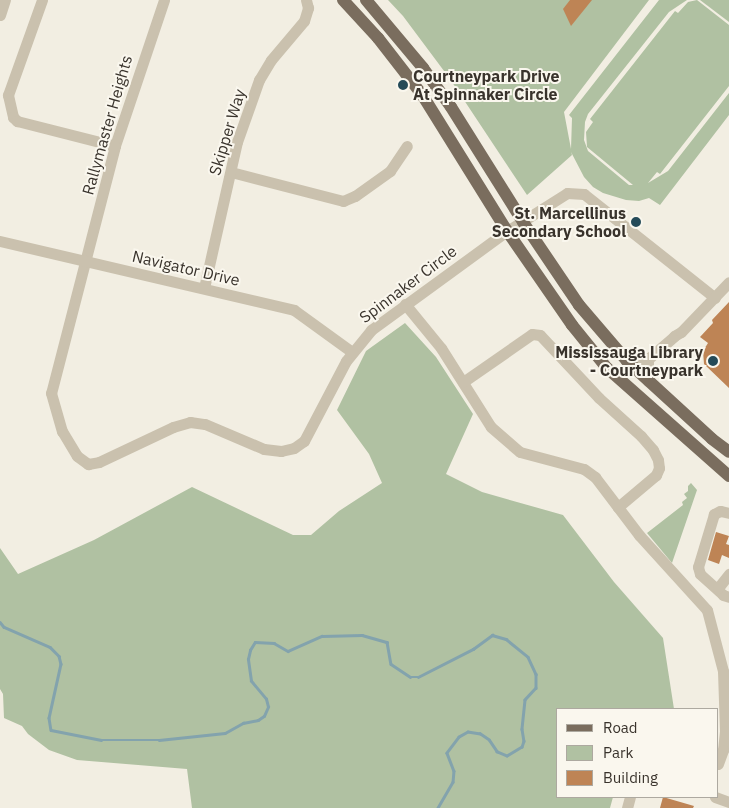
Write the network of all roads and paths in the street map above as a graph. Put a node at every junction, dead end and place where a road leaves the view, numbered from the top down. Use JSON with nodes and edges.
{"nodes":[{"id":1,"x":5,"y":0,"type":"edge"},
{"id":2,"x":42,"y":0,"type":"edge"},
{"id":3,"x":164,"y":0,"type":"edge"},
{"id":4,"x":306,"y":0,"type":"edge"},
{"id":5,"x":343,"y":0,"type":"edge"},
{"id":6,"x":366,"y":0,"type":"edge"},
{"id":7,"x":0,"y":15,"type":"edge"},
{"id":8,"x":114,"y":146,"type":"junction"},
{"id":9,"x":407,"y":146,"type":"dead end"},
{"id":10,"x":231,"y":172,"type":"junction"},
{"id":11,"x":522,"y":222,"type":"junction"},
{"id":12,"x":507,"y":231,"type":"junction"},
{"id":13,"x":0,"y":241,"type":"edge"},
{"id":14,"x":86,"y":261,"type":"junction"},
{"id":15,"x":729,"y":282,"type":"edge"},
{"id":16,"x":204,"y":288,"type":"junction"},
{"id":17,"x":715,"y":298,"type":"junction"},
{"id":18,"x":405,"y":304,"type":"junction"},
{"id":19,"x":352,"y":352,"type":"junction"},
{"id":20,"x":648,"y":360,"type":"junction"},
{"id":21,"x":627,"y":361,"type":"junction"},
{"id":22,"x":648,"y":381,"type":"junction"},
{"id":23,"x":463,"y":382,"type":"junction"},
{"id":24,"x":729,"y":452,"type":"edge"},
{"id":25,"x":729,"y":476,"type":"edge"},
{"id":26,"x":618,"y":507,"type":"junction"},
{"id":27,"x":729,"y":513,"type":"edge"},
{"id":28,"x":726,"y":581,"type":"edge"},
{"id":29,"x":729,"y":597,"type":"edge"},
{"id":30,"x":726,"y":753,"type":"edge"}],
"edges":[{"from":1,"to":7,"type":"street"},
{"from":2,"to":8,"type":"street"},
{"from":3,"to":8,"type":"street","name":"Rallymaster Heights"},
{"from":4,"to":10,"type":"street","name":"Skipper Way"},
{"from":5,"to":12,"type":"main road"},
{"from":6,"to":11,"type":"main road"},
{"from":8,"to":14,"type":"street","name":"Rallymaster Heights"},
{"from":9,"to":10,"type":"street"},
{"from":10,"to":16,"type":"street","name":"Skipper Way"},
{"from":11,"to":12,"type":"street","name":"Spinnaker Circle"},
{"from":11,"to":17,"type":"street","name":"Spinnaker Circle"},
{"from":11,"to":21,"type":"main road"},
{"from":12,"to":18,"type":"street","name":"Spinnaker Circle"},
{"from":12,"to":25,"type":"main road"},
{"from":13,"to":14,"type":"street","name":"Navigator Drive"},
{"from":14,"to":16,"type":"street","name":"Navigator Drive"},
{"from":14,"to":19,"type":"street","name":"Spinnaker Circle"},
{"from":15,"to":17,"type":"street"},
{"from":16,"to":19,"type":"street","name":"Navigator Drive"},
{"from":17,"to":20,"type":"street"},
{"from":18,"to":19,"type":"street","name":"Spinnaker Circle"},
{"from":18,"to":23,"type":"street"},
{"from":20,"to":21,"type":"street"},
{"from":20,"to":22,"type":"street"},
{"from":21,"to":22,"type":"main road"},
{"from":22,"to":24,"type":"main road"},
{"from":23,"to":26,"type":"street"},
{"from":23,"to":26,"type":"street"},
{"from":26,"to":30,"type":"street"},
{"from":27,"to":28,"type":"street"},
{"from":28,"to":29,"type":"street"}]}
